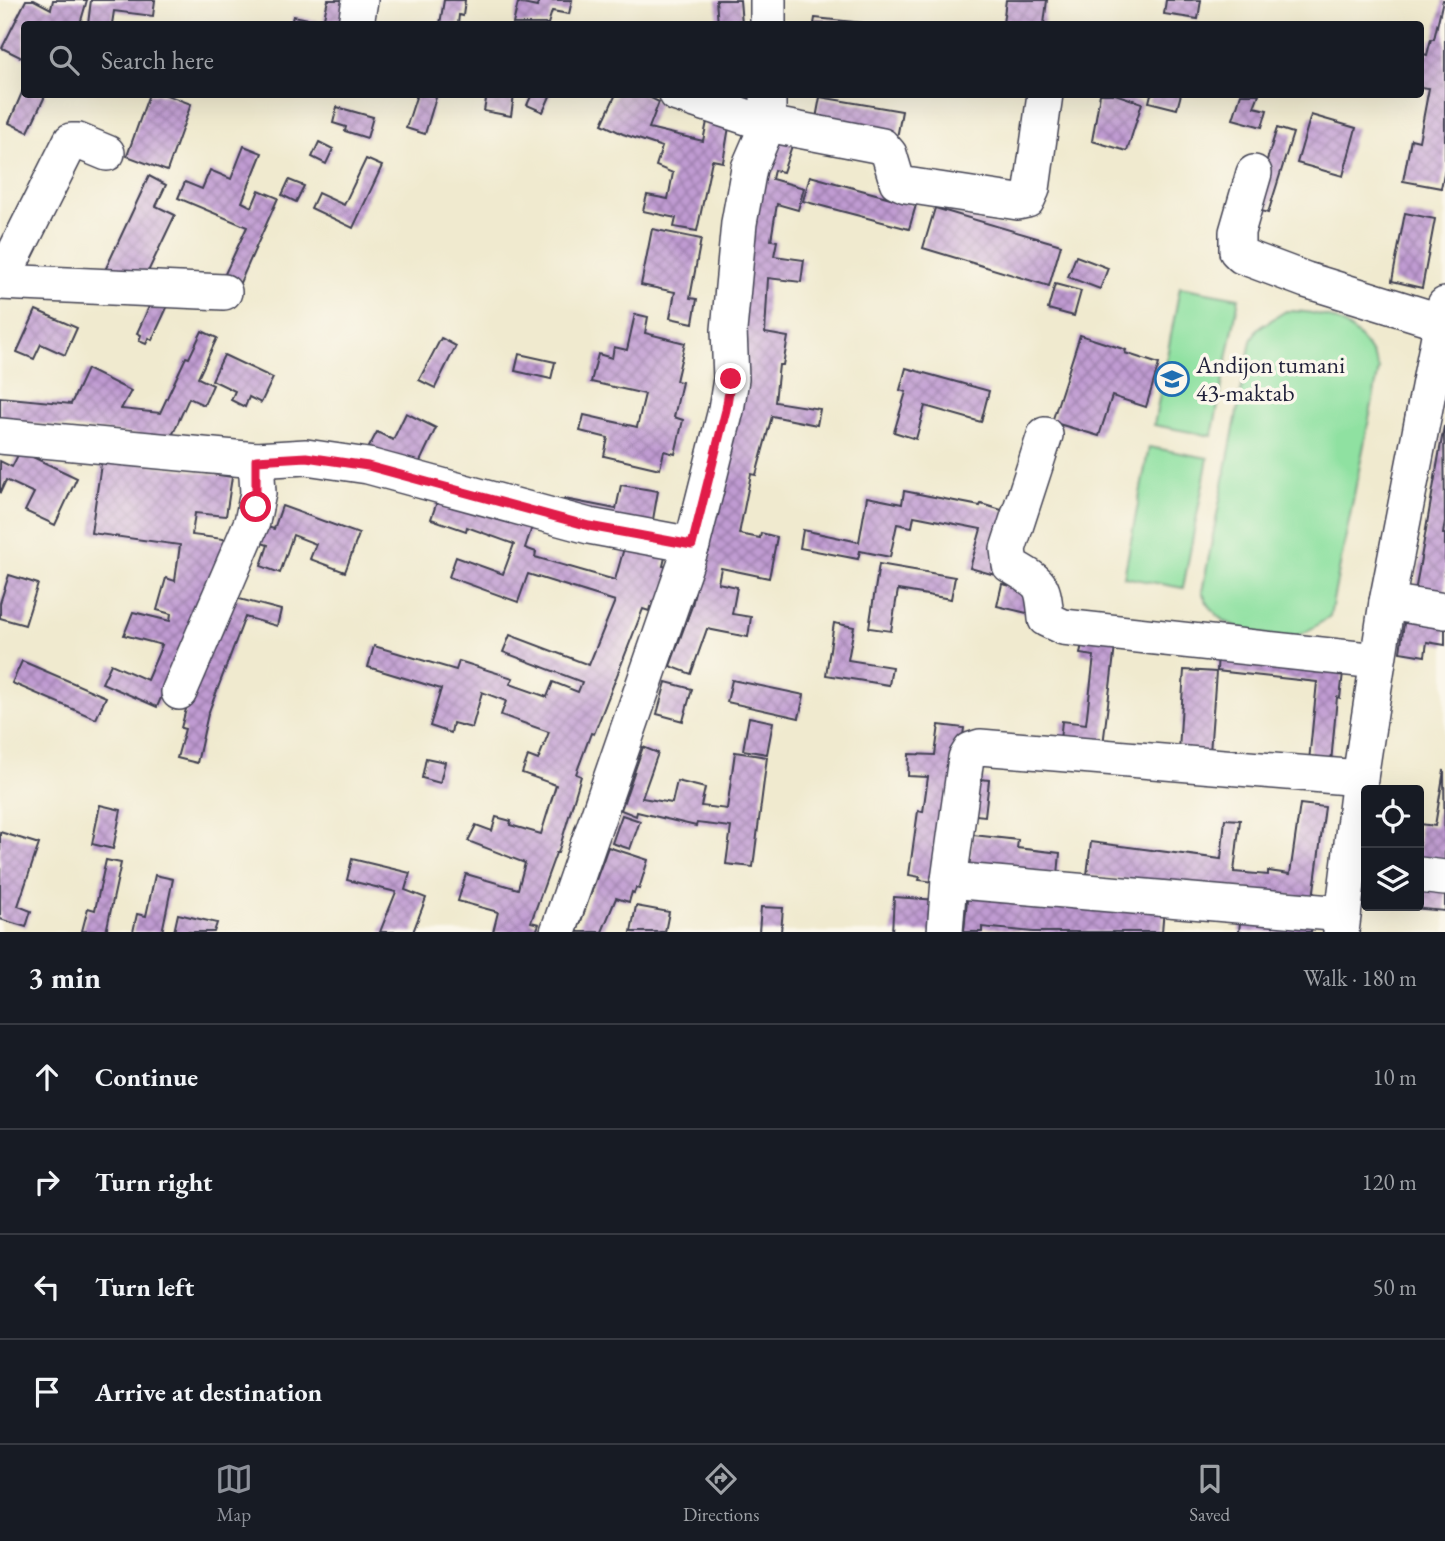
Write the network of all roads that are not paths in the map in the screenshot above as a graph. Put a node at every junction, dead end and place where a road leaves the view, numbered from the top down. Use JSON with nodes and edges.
{"nodes":[{"id":1,"x":360,"y":0,"type":"edge"},
{"id":2,"x":768,"y":0,"type":"edge"},
{"id":3,"x":356,"y":21,"type":"edge"},
{"id":4,"x":768,"y":21,"type":"edge"},
{"id":5,"x":701,"y":98,"type":"edge"},
{"id":6,"x":1044,"y":98,"type":"edge"},
{"id":7,"x":768,"y":109,"type":"edge"},
{"id":8,"x":107,"y":153,"type":"dead end"},
{"id":9,"x":1254,"y":173,"type":"dead end"},
{"id":10,"x":0,"y":272,"type":"edge"},
{"id":11,"x":0,"y":282,"type":"edge"},
{"id":12,"x":224,"y":292,"type":"dead end"},
{"id":13,"x":1444,"y":313,"type":"edge"},
{"id":14,"x":1439,"y":374,"type":"edge"},
{"id":15,"x":1045,"y":435,"type":"dead end"},
{"id":16,"x":0,"y":436,"type":"edge"},
{"id":17,"x":256,"y":460,"type":"junction"},
{"id":18,"x":692,"y":545,"type":"junction"},
{"id":19,"x":1387,"y":601,"type":"junction"},
{"id":20,"x":1445,"y":611,"type":"edge"},
{"id":21,"x":1377,"y":661,"type":"junction"},
{"id":22,"x":179,"y":692,"type":"dead end"},
{"id":23,"x":1360,"y":778,"type":"junction"},
{"id":24,"x":1358,"y":868,"type":"edge"},
{"id":25,"x":1424,"y":876,"type":"edge"},
{"id":26,"x":1445,"y":878,"type":"edge"},
{"id":27,"x":948,"y":880,"type":"junction"},
{"id":28,"x":1342,"y":923,"type":"edge"},
{"id":29,"x":558,"y":932,"type":"edge"},
{"id":30,"x":945,"y":932,"type":"edge"}],
"edges":[{"from":1,"to":3,"type":"street"},
{"from":2,"to":4,"type":"street"},
{"from":5,"to":7,"type":"street"},
{"from":6,"to":7,"type":"street"},
{"from":7,"to":18,"type":"street"},
{"from":8,"to":10,"type":"street"},
{"from":9,"to":13,"type":"street"},
{"from":11,"to":12,"type":"street"},
{"from":13,"to":14,"type":"street"},
{"from":14,"to":19,"type":"street"},
{"from":15,"to":21,"type":"street"},
{"from":16,"to":17,"type":"street"},
{"from":17,"to":18,"type":"street"},
{"from":17,"to":22,"type":"street"},
{"from":18,"to":29,"type":"street"},
{"from":19,"to":20,"type":"street"},
{"from":19,"to":21,"type":"street"},
{"from":21,"to":23,"type":"street"},
{"from":23,"to":24,"type":"street"},
{"from":23,"to":27,"type":"street"},
{"from":24,"to":28,"type":"street"},
{"from":25,"to":26,"type":"street"},
{"from":27,"to":28,"type":"street"},
{"from":27,"to":30,"type":"street"}]}
